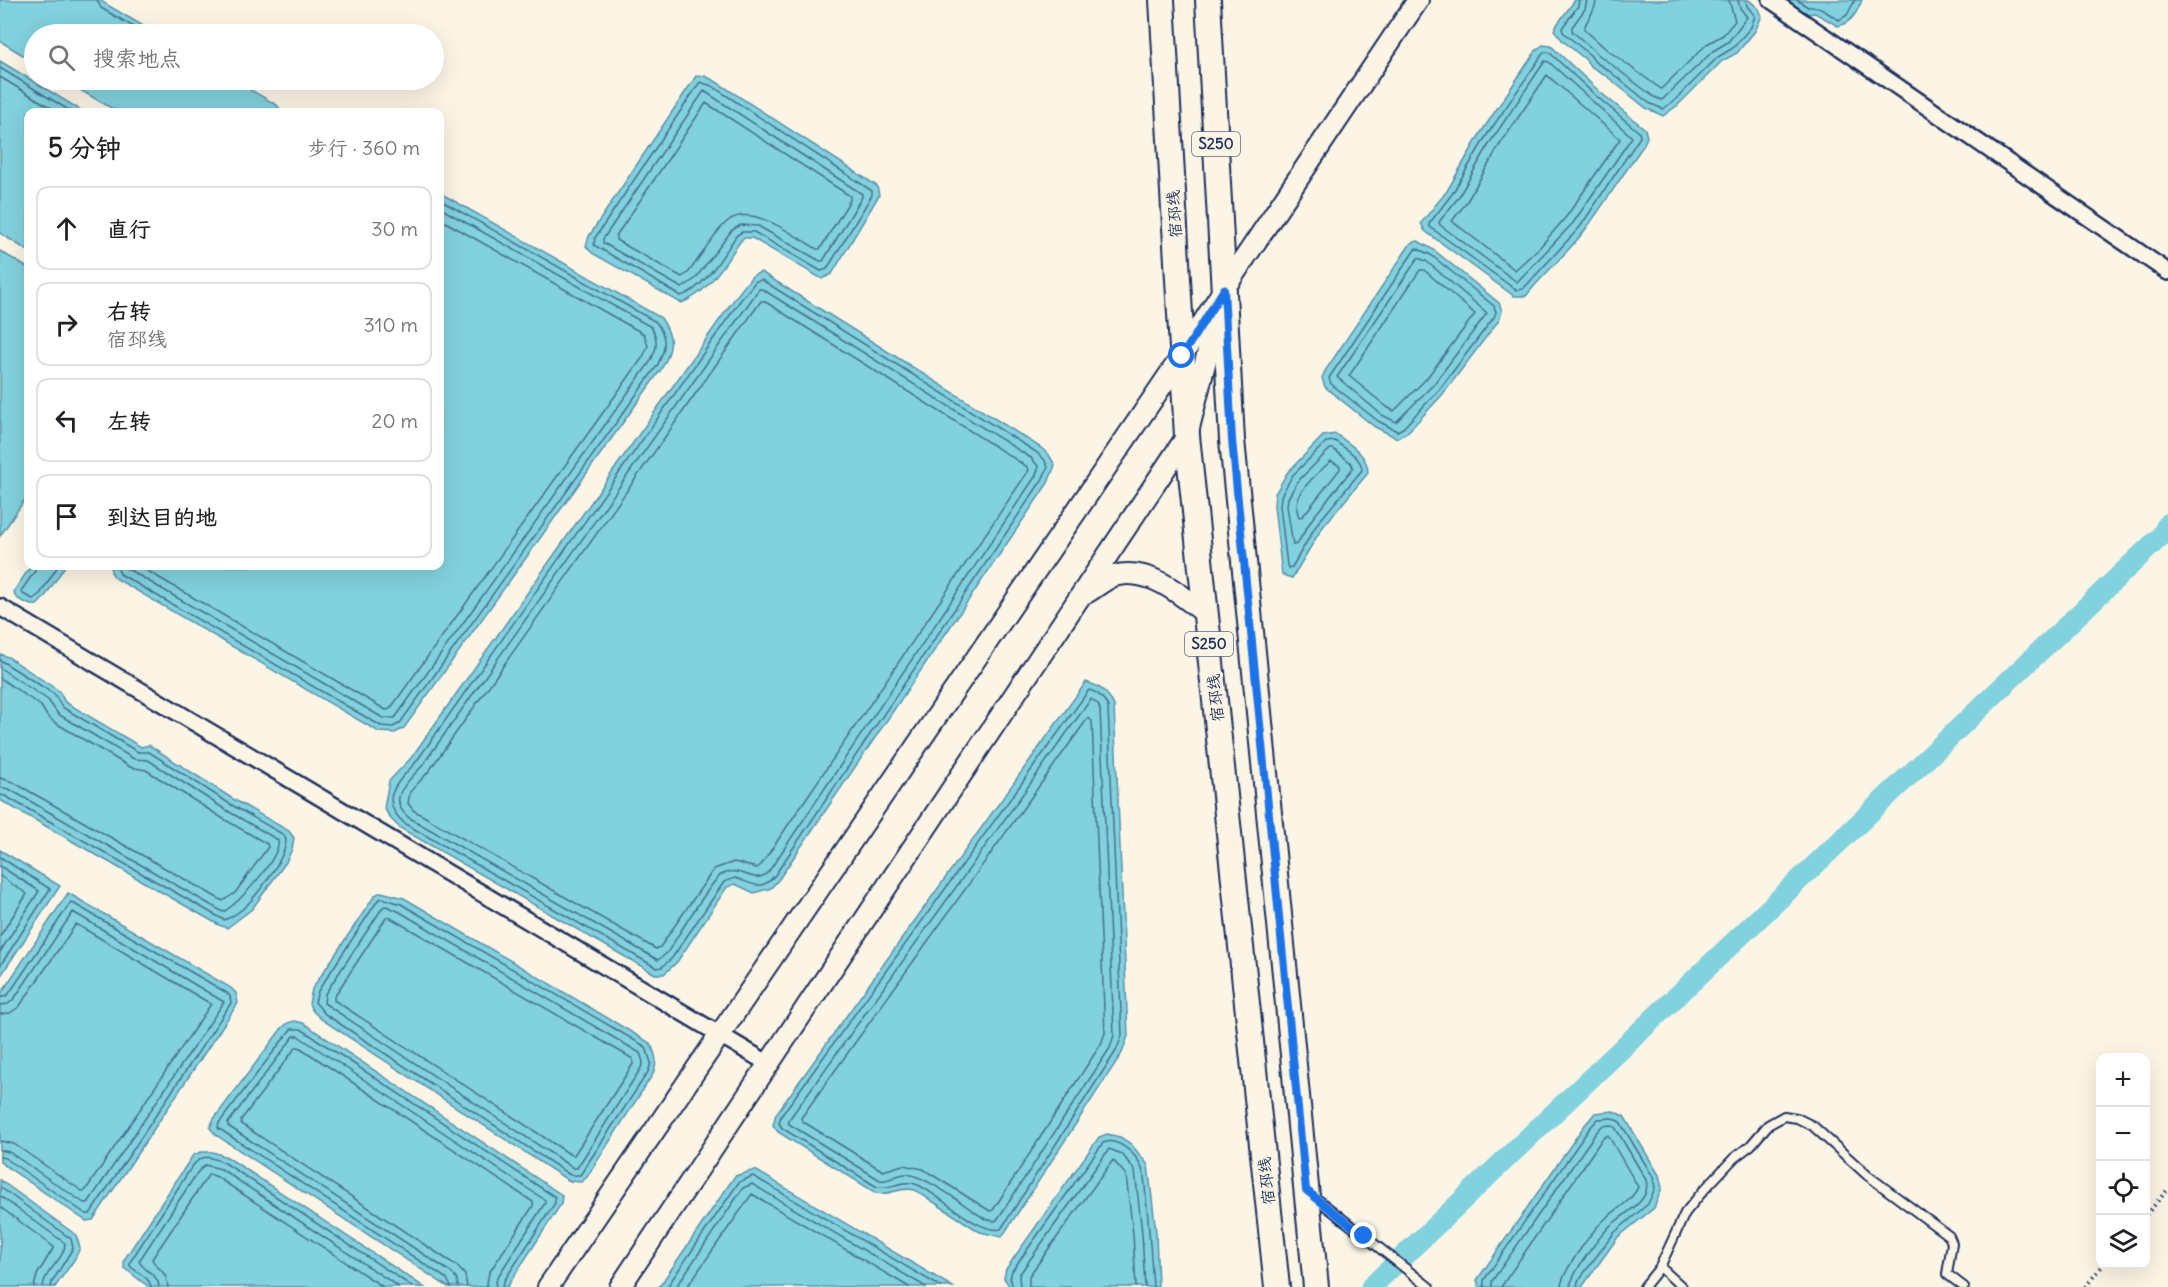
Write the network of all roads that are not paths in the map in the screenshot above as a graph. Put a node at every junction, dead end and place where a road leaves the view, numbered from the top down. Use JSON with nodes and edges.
{"nodes":[{"id":1,"x":1162,"y":0,"type":"edge"},
{"id":2,"x":1208,"y":0,"type":"edge"},
{"id":3,"x":1418,"y":0,"type":"edge"},
{"id":4,"x":1771,"y":0,"type":"edge"},
{"id":5,"x":2168,"y":272,"type":"edge"},
{"id":6,"x":1224,"y":289,"type":"junction"},
{"id":7,"x":1182,"y":356,"type":"junction"},
{"id":8,"x":1187,"y":436,"type":"junction"},
{"id":9,"x":1079,"y":598,"type":"junction"},
{"id":10,"x":0,"y":608,"type":"edge"},
{"id":11,"x":1206,"y":614,"type":"junction"},
{"id":12,"x":720,"y":1034,"type":"junction"},
{"id":13,"x":769,"y":1064,"type":"junction"},
{"id":14,"x":1306,"y":1190,"type":"junction"},
{"id":15,"x":1660,"y":1267,"type":"junction"},
{"id":16,"x":1315,"y":1279,"type":"edge"},
{"id":17,"x":548,"y":1287,"type":"edge"},
{"id":18,"x":620,"y":1287,"type":"edge"},
{"id":19,"x":1277,"y":1287,"type":"edge"},
{"id":20,"x":1429,"y":1287,"type":"edge"},
{"id":21,"x":1644,"y":1287,"type":"edge"},
{"id":22,"x":1682,"y":1287,"type":"edge"},
{"id":23,"x":1964,"y":1287,"type":"edge"}],
"edges":[{"from":1,"to":7,"type":"main road","name":"宿邳线","number":"S250"},
{"from":2,"to":6,"type":"main road","number":"S250"},
{"from":3,"to":6,"type":"street"},
{"from":4,"to":5,"type":"street"},
{"from":6,"to":7,"type":"street"},
{"from":6,"to":8,"type":"street"},
{"from":6,"to":14,"type":"main road","number":"S250"},
{"from":7,"to":8,"type":"main road","name":"宿邳线","number":"S250"},
{"from":7,"to":12,"type":"street"},
{"from":8,"to":9,"type":"street"},
{"from":8,"to":11,"type":"main road","name":"宿邳线","number":"S250"},
{"from":9,"to":11,"type":"street"},
{"from":9,"to":13,"type":"street"},
{"from":10,"to":12,"type":"street"},
{"from":11,"to":19,"type":"main road","name":"宿邳线","number":"S250"},
{"from":12,"to":13,"type":"street"},
{"from":12,"to":17,"type":"street"},
{"from":13,"to":18,"type":"street"},
{"from":14,"to":16,"type":"main road","number":"S250"},
{"from":14,"to":20,"type":"lane"},
{"from":15,"to":21,"type":"lane"},
{"from":15,"to":22,"type":"lane"},
{"from":15,"to":23,"type":"lane"}]}
